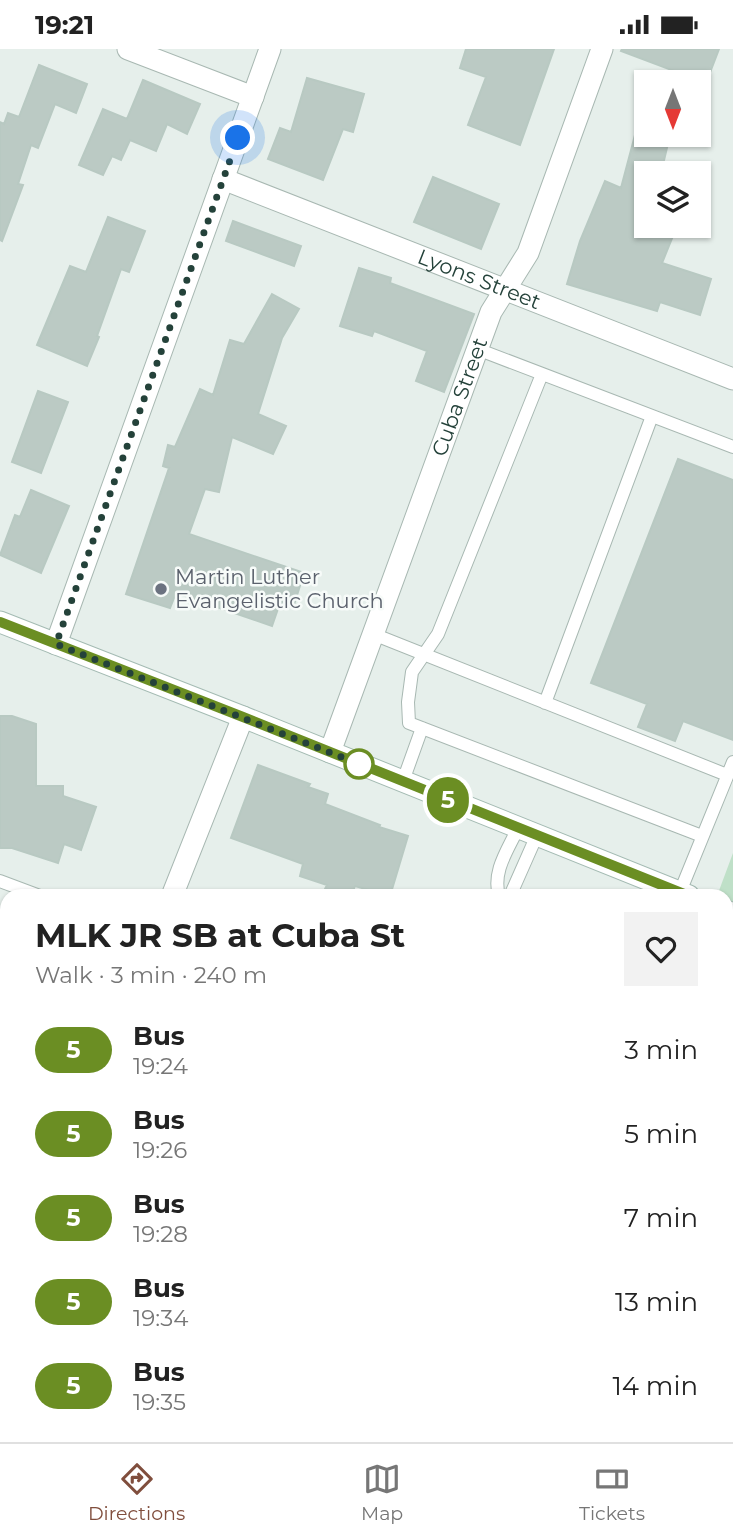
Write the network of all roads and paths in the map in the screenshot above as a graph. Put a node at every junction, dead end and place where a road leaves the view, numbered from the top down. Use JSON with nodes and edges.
{"nodes":[{"id":1,"x":128,"y":49,"type":"edge"},
{"id":2,"x":270,"y":49,"type":"edge"},
{"id":3,"x":602,"y":49,"type":"edge"},
{"id":4,"x":253,"y":97,"type":"junction"},
{"id":5,"x":223,"y":179,"type":"junction"},
{"id":6,"x":505,"y":290,"type":"junction"},
{"id":7,"x":477,"y":349,"type":"junction"},
{"id":8,"x":542,"y":374,"type":"junction"},
{"id":9,"x":733,"y":379,"type":"edge"},
{"id":10,"x":652,"y":416,"type":"junction"},
{"id":11,"x":733,"y":447,"type":"edge"},
{"id":12,"x":0,"y":622,"type":"edge"},
{"id":13,"x":373,"y":634,"type":"junction"},
{"id":14,"x":56,"y":644,"type":"junction"},
{"id":15,"x":423,"y":655,"type":"junction"},
{"id":16,"x":545,"y":703,"type":"junction"},
{"id":17,"x":243,"y":717,"type":"junction"},
{"id":18,"x":422,"y":728,"type":"junction"},
{"id":19,"x":330,"y":752,"type":"junction"},
{"id":20,"x":733,"y":762,"type":"edge"},
{"id":21,"x":727,"y":775,"type":"junction"},
{"id":22,"x":402,"y":781,"type":"junction"},
{"id":23,"x":528,"y":831,"type":"junction"},
{"id":24,"x":702,"y":837,"type":"junction"},
{"id":25,"x":0,"y":880,"type":"edge"},
{"id":26,"x":22,"y":889,"type":"edge"},
{"id":27,"x":175,"y":889,"type":"edge"},
{"id":28,"x":497,"y":889,"type":"edge"},
{"id":29,"x":512,"y":889,"type":"edge"},
{"id":30,"x":672,"y":889,"type":"edge"},
{"id":31,"x":686,"y":889,"type":"edge"}],
"edges":[{"from":1,"to":4,"type":"street"},
{"from":2,"to":4,"type":"street"},
{"from":3,"to":6,"type":"street","name":"Cuba Street"},
{"from":4,"to":5,"type":"street"},
{"from":5,"to":6,"type":"street","name":"Lyons Street"},
{"from":5,"to":14,"type":"street"},
{"from":6,"to":7,"type":"street","name":"Cuba Street"},
{"from":6,"to":9,"type":"street","name":"Lyons Street"},
{"from":7,"to":8,"type":"lane"},
{"from":7,"to":13,"type":"street","name":"Cuba Street"},
{"from":8,"to":10,"type":"lane"},
{"from":8,"to":15,"type":"lane"},
{"from":10,"to":11,"type":"lane"},
{"from":10,"to":16,"type":"lane"},
{"from":12,"to":14,"type":"street"},
{"from":13,"to":15,"type":"lane"},
{"from":13,"to":19,"type":"street","name":"Cuba Street"},
{"from":14,"to":17,"type":"street"},
{"from":15,"to":16,"type":"lane"},
{"from":15,"to":18,"type":"lane"},
{"from":16,"to":21,"type":"lane"},
{"from":17,"to":19,"type":"street"},
{"from":17,"to":27,"type":"street"},
{"from":18,"to":22,"type":"lane"},
{"from":18,"to":24,"type":"lane"},
{"from":19,"to":22,"type":"street"},
{"from":20,"to":21,"type":"lane"},
{"from":21,"to":24,"type":"lane"},
{"from":22,"to":23,"type":"street"},
{"from":23,"to":28,"type":"lane"},
{"from":23,"to":29,"type":"lane"},
{"from":23,"to":30,"type":"street"},
{"from":24,"to":31,"type":"lane"},
{"from":25,"to":26,"type":"lane"}]}
